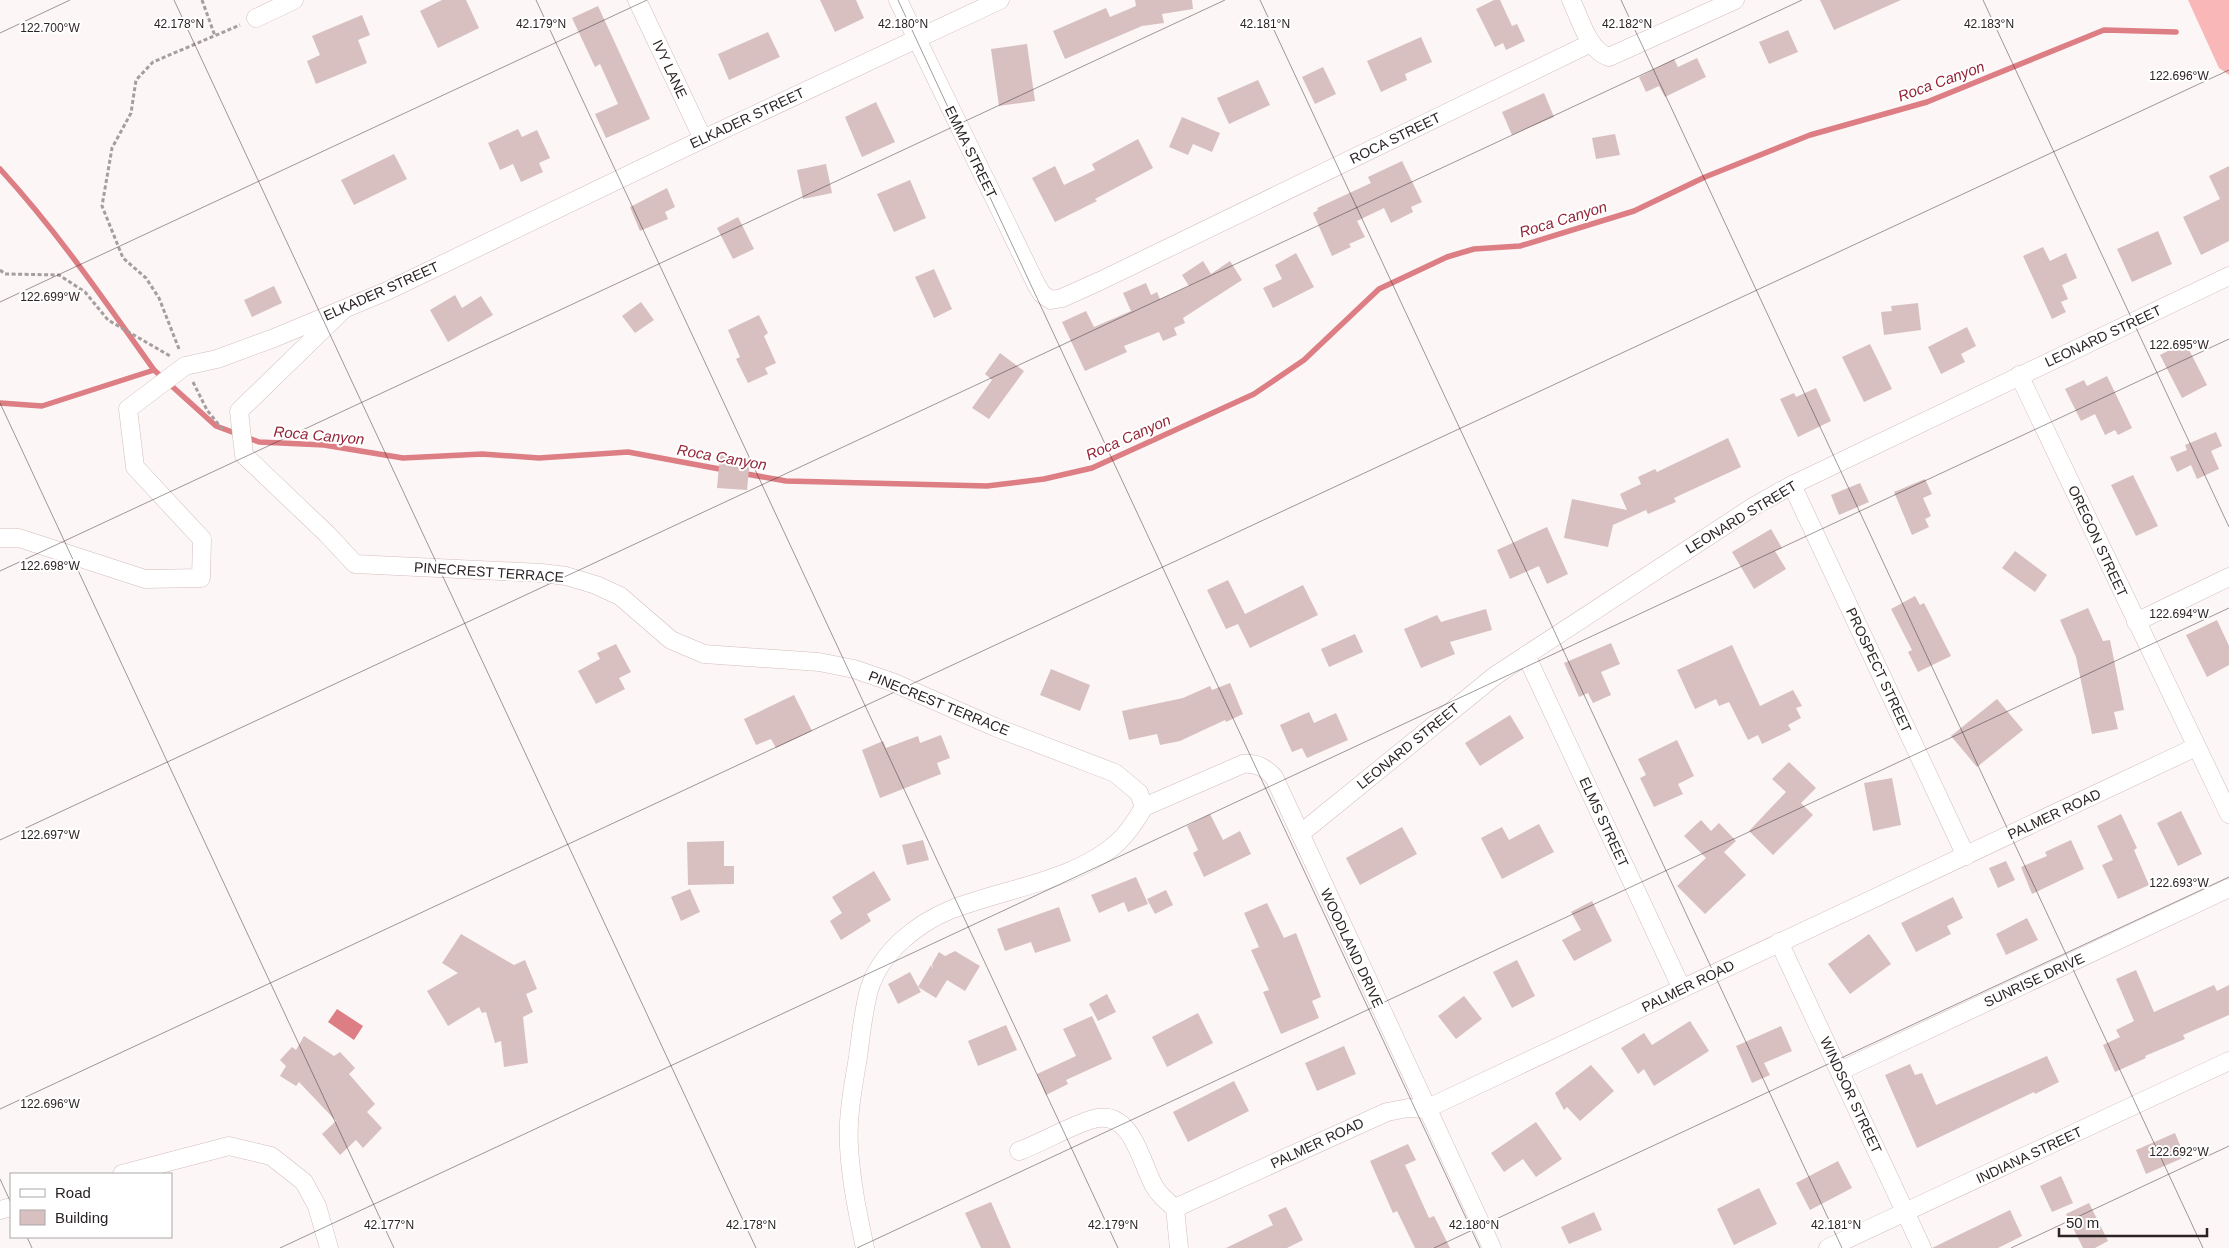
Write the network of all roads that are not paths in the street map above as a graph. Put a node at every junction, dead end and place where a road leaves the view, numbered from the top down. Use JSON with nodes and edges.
{"nodes":[{"id":1,"x":294,"y":0,"type":"edge"},
{"id":2,"x":637,"y":0,"type":"edge"},
{"id":3,"x":898,"y":0,"type":"edge"},
{"id":4,"x":1000,"y":0,"type":"edge"},
{"id":5,"x":1571,"y":0,"type":"edge"},
{"id":6,"x":1735,"y":0,"type":"edge"},
{"id":7,"x":256,"y":18,"type":"road end"},
{"id":8,"x":916,"y":40,"type":"junction"},
{"id":9,"x":1591,"y":43,"type":"junction"},
{"id":10,"x":703,"y":139,"type":"junction"},
{"id":11,"x":2229,"y":276,"type":"edge"},
{"id":12,"x":1051,"y":300,"type":"joint"},
{"id":13,"x":344,"y":309,"type":"junction"},
{"id":14,"x":2019,"y":375,"type":"junction"},
{"id":15,"x":1792,"y":485,"type":"junction"},
{"id":16,"x":0,"y":538,"type":"edge"},
{"id":17,"x":2229,"y":577,"type":"edge"},
{"id":18,"x":2136,"y":622,"type":"junction"},
{"id":19,"x":1526,"y":655,"type":"junction"},
{"id":20,"x":2196,"y":747,"type":"junction"},
{"id":21,"x":1144,"y":807,"type":"junction"},
{"id":22,"x":2229,"y":814,"type":"edge"},
{"id":23,"x":1300,"y":834,"type":"junction"},
{"id":24,"x":1966,"y":856,"type":"junction"},
{"id":25,"x":2229,"y":888,"type":"edge"},
{"id":26,"x":1779,"y":942,"type":"junction"},
{"id":27,"x":1682,"y":989,"type":"junction"},
{"id":28,"x":2229,"y":1061,"type":"edge"},
{"id":29,"x":1840,"y":1071,"type":"junction"},
{"id":30,"x":1426,"y":1109,"type":"junction"},
{"id":31,"x":1019,"y":1151,"type":"dead end"},
{"id":32,"x":126,"y":1173,"type":"edge"},
{"id":33,"x":1175,"y":1208,"type":"junction"},
{"id":34,"x":1906,"y":1212,"type":"junction"},
{"id":35,"x":329,"y":1248,"type":"edge"},
{"id":36,"x":865,"y":1248,"type":"edge"},
{"id":37,"x":1179,"y":1248,"type":"edge"},
{"id":38,"x":1492,"y":1248,"type":"edge"},
{"id":39,"x":1828,"y":1248,"type":"edge"},
{"id":40,"x":1922,"y":1248,"type":"edge"}],
"edges":[{"from":1,"to":7,"type":"street"},
{"from":2,"to":10,"type":"street","name":"IVY LANE"},
{"from":3,"to":8,"type":"street","name":"EMMA STREET"},
{"from":4,"to":8,"type":"street","name":"ELKADER STREET"},
{"from":5,"to":9,"type":"street"},
{"from":6,"to":9,"type":"street"},
{"from":8,"to":10,"type":"street","name":"ELKADER STREET"},
{"from":8,"to":12,"type":"street","name":"EMMA STREET"},
{"from":9,"to":12,"type":"street","name":"ROCA STREET"},
{"from":10,"to":13,"type":"street","name":"ELKADER STREET"},
{"from":11,"to":14,"type":"street","name":"LEONARD STREET"},
{"from":13,"to":16,"type":"street","name":"ELKADER STREET"},
{"from":13,"to":21,"type":"street","name":"PINECREST TERRACE"},
{"from":14,"to":15,"type":"street","name":"LEONARD STREET"},
{"from":14,"to":18,"type":"street","name":"OREGON STREET"},
{"from":15,"to":19,"type":"street","name":"LEONARD STREET"},
{"from":15,"to":24,"type":"street","name":"PROSPECT STREET"},
{"from":17,"to":18,"type":"street"},
{"from":18,"to":20,"type":"street","name":"OREGON STREET"},
{"from":19,"to":23,"type":"street","name":"LEONARD STREET"},
{"from":19,"to":27,"type":"street","name":"ELMS STREET"},
{"from":20,"to":22,"type":"street","name":"OREGON STREET"},
{"from":20,"to":24,"type":"street","name":"PALMER ROAD"},
{"from":21,"to":23,"type":"street","name":"WOODLAND DRIVE"},
{"from":21,"to":36,"type":"street"},
{"from":23,"to":30,"type":"street","name":"WOODLAND DRIVE"},
{"from":24,"to":26,"type":"street","name":"PALMER ROAD"},
{"from":25,"to":29,"type":"street","name":"SUNRISE DRIVE"},
{"from":26,"to":27,"type":"street","name":"PALMER ROAD"},
{"from":26,"to":29,"type":"street","name":"WINDSOR STREET"},
{"from":27,"to":30,"type":"street","name":"PALMER ROAD"},
{"from":28,"to":34,"type":"street","name":"INDIANA STREET"},
{"from":29,"to":34,"type":"street","name":"WINDSOR STREET"},
{"from":30,"to":33,"type":"street","name":"PALMER ROAD"},
{"from":30,"to":38,"type":"street","name":"WOODLAND DRIVE"},
{"from":31,"to":33,"type":"street"},
{"from":32,"to":35,"type":"street"},
{"from":33,"to":37,"type":"street"},
{"from":34,"to":39,"type":"street","name":"INDIANA STREET"},
{"from":34,"to":40,"type":"street","name":"WINDSOR STREET"}]}
